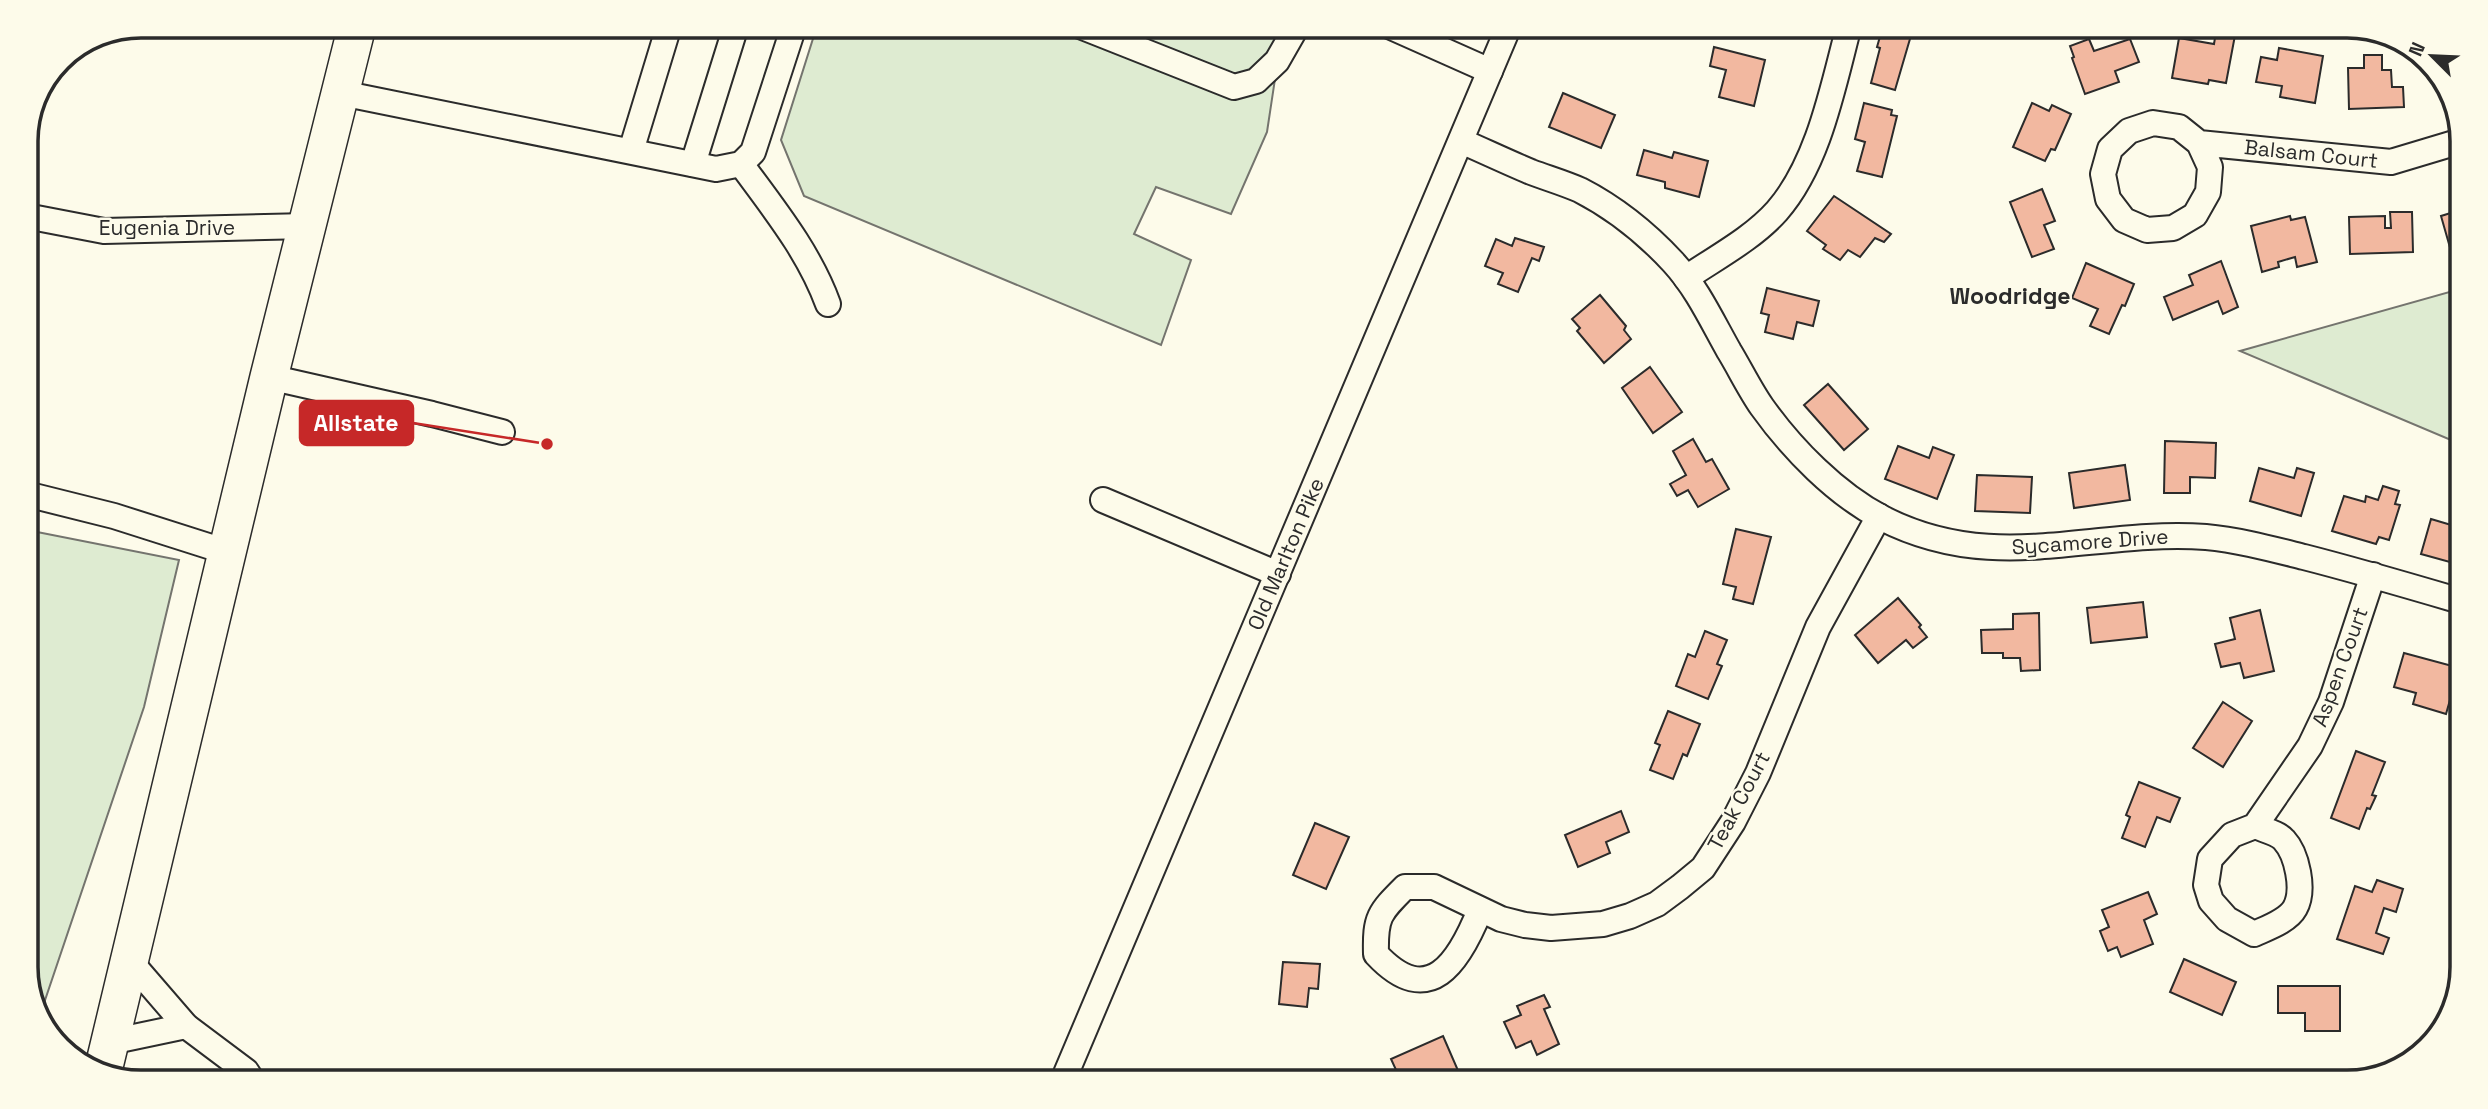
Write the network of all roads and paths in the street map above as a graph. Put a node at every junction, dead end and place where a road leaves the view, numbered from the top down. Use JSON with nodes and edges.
{"nodes":[{"id":1,"x":354,"y":38,"type":"edge"},
{"id":2,"x":665,"y":38,"type":"edge"},
{"id":3,"x":732,"y":38,"type":"edge"},
{"id":4,"x":790,"y":38,"type":"edge"},
{"id":5,"x":1110,"y":38,"type":"edge"},
{"id":6,"x":1290,"y":38,"type":"edge"},
{"id":7,"x":1416,"y":38,"type":"edge"},
{"id":8,"x":1504,"y":38,"type":"edge"},
{"id":9,"x":1846,"y":38,"type":"edge"},
{"id":10,"x":1490,"y":71,"type":"junction"},
{"id":11,"x":341,"y":93,"type":"junction"},
{"id":12,"x":1461,"y":141,"type":"junction"},
{"id":13,"x":2199,"y":143,"type":"junction"},
{"id":14,"x":2449,"y":145,"type":"edge"},
{"id":15,"x":631,"y":151,"type":"junction"},
{"id":16,"x":693,"y":164,"type":"junction"},
{"id":17,"x":741,"y":164,"type":"junction"},
{"id":18,"x":39,"y":218,"type":"edge"},
{"id":19,"x":308,"y":226,"type":"junction"},
{"id":20,"x":1686,"y":278,"type":"junction"},
{"id":21,"x":828,"y":304,"type":"dead end"},
{"id":22,"x":269,"y":377,"type":"junction"},
{"id":23,"x":502,"y":432,"type":"dead end"},
{"id":24,"x":39,"y":497,"type":"edge"},
{"id":25,"x":1103,"y":500,"type":"dead end"},
{"id":26,"x":1879,"y":516,"type":"junction"},
{"id":27,"x":227,"y":552,"type":"junction"},
{"id":28,"x":1278,"y":574,"type":"junction"},
{"id":29,"x":2373,"y":575,"type":"junction"},
{"id":30,"x":2450,"y":598,"type":"edge"},
{"id":31,"x":2255,"y":826,"type":"junction"},
{"id":32,"x":1480,"y":910,"type":"junction"},
{"id":33,"x":130,"y":960,"type":"junction"},
{"id":34,"x":186,"y":1026,"type":"junction"},
{"id":35,"x":106,"y":1058,"type":"edge"},
{"id":36,"x":245,"y":1070,"type":"edge"},
{"id":37,"x":1068,"y":1070,"type":"edge"}],
"edges":[{"from":1,"to":11,"type":"highway"},
{"from":2,"to":15,"type":"street"},
{"from":3,"to":16,"type":"street"},
{"from":4,"to":17,"type":"street"},
{"from":5,"to":6,"type":"street"},
{"from":7,"to":10,"type":"street"},
{"from":8,"to":10,"type":"street","name":"Old Marlton Pike"},
{"from":9,"to":20,"type":"street"},
{"from":10,"to":12,"type":"street","name":"Old Marlton Pike"},
{"from":11,"to":15,"type":"street"},
{"from":11,"to":19,"type":"highway"},
{"from":12,"to":20,"type":"street","name":"Sycamore Drive"},
{"from":12,"to":28,"type":"street","name":"Old Marlton Pike"},
{"from":13,"to":13,"type":"street","name":"Balsam Court"},
{"from":13,"to":14,"type":"street","name":"Balsam Court"},
{"from":15,"to":16,"type":"street"},
{"from":16,"to":17,"type":"street"},
{"from":17,"to":21,"type":"street"},
{"from":18,"to":19,"type":"street","name":"Eugenia Drive"},
{"from":19,"to":22,"type":"highway"},
{"from":20,"to":26,"type":"street","name":"Sycamore Drive"},
{"from":22,"to":23,"type":"street"},
{"from":22,"to":27,"type":"highway"},
{"from":24,"to":27,"type":"street"},
{"from":25,"to":28,"type":"street"},
{"from":26,"to":29,"type":"street","name":"Sycamore Drive"},
{"from":26,"to":32,"type":"street","name":"Teak Court"},
{"from":27,"to":33,"type":"highway"},
{"from":28,"to":37,"type":"street","name":"Old Marlton Pike"},
{"from":29,"to":30,"type":"street","name":"Sycamore Drive"},
{"from":29,"to":31,"type":"street","name":"Aspen Court"},
{"from":31,"to":31,"type":"street","name":"Aspen Court"},
{"from":32,"to":32,"type":"street","name":"Teak Court"},
{"from":33,"to":34,"type":"street"},
{"from":33,"to":35,"type":"highway"},
{"from":34,"to":35,"type":"street"},
{"from":34,"to":36,"type":"street"}]}
